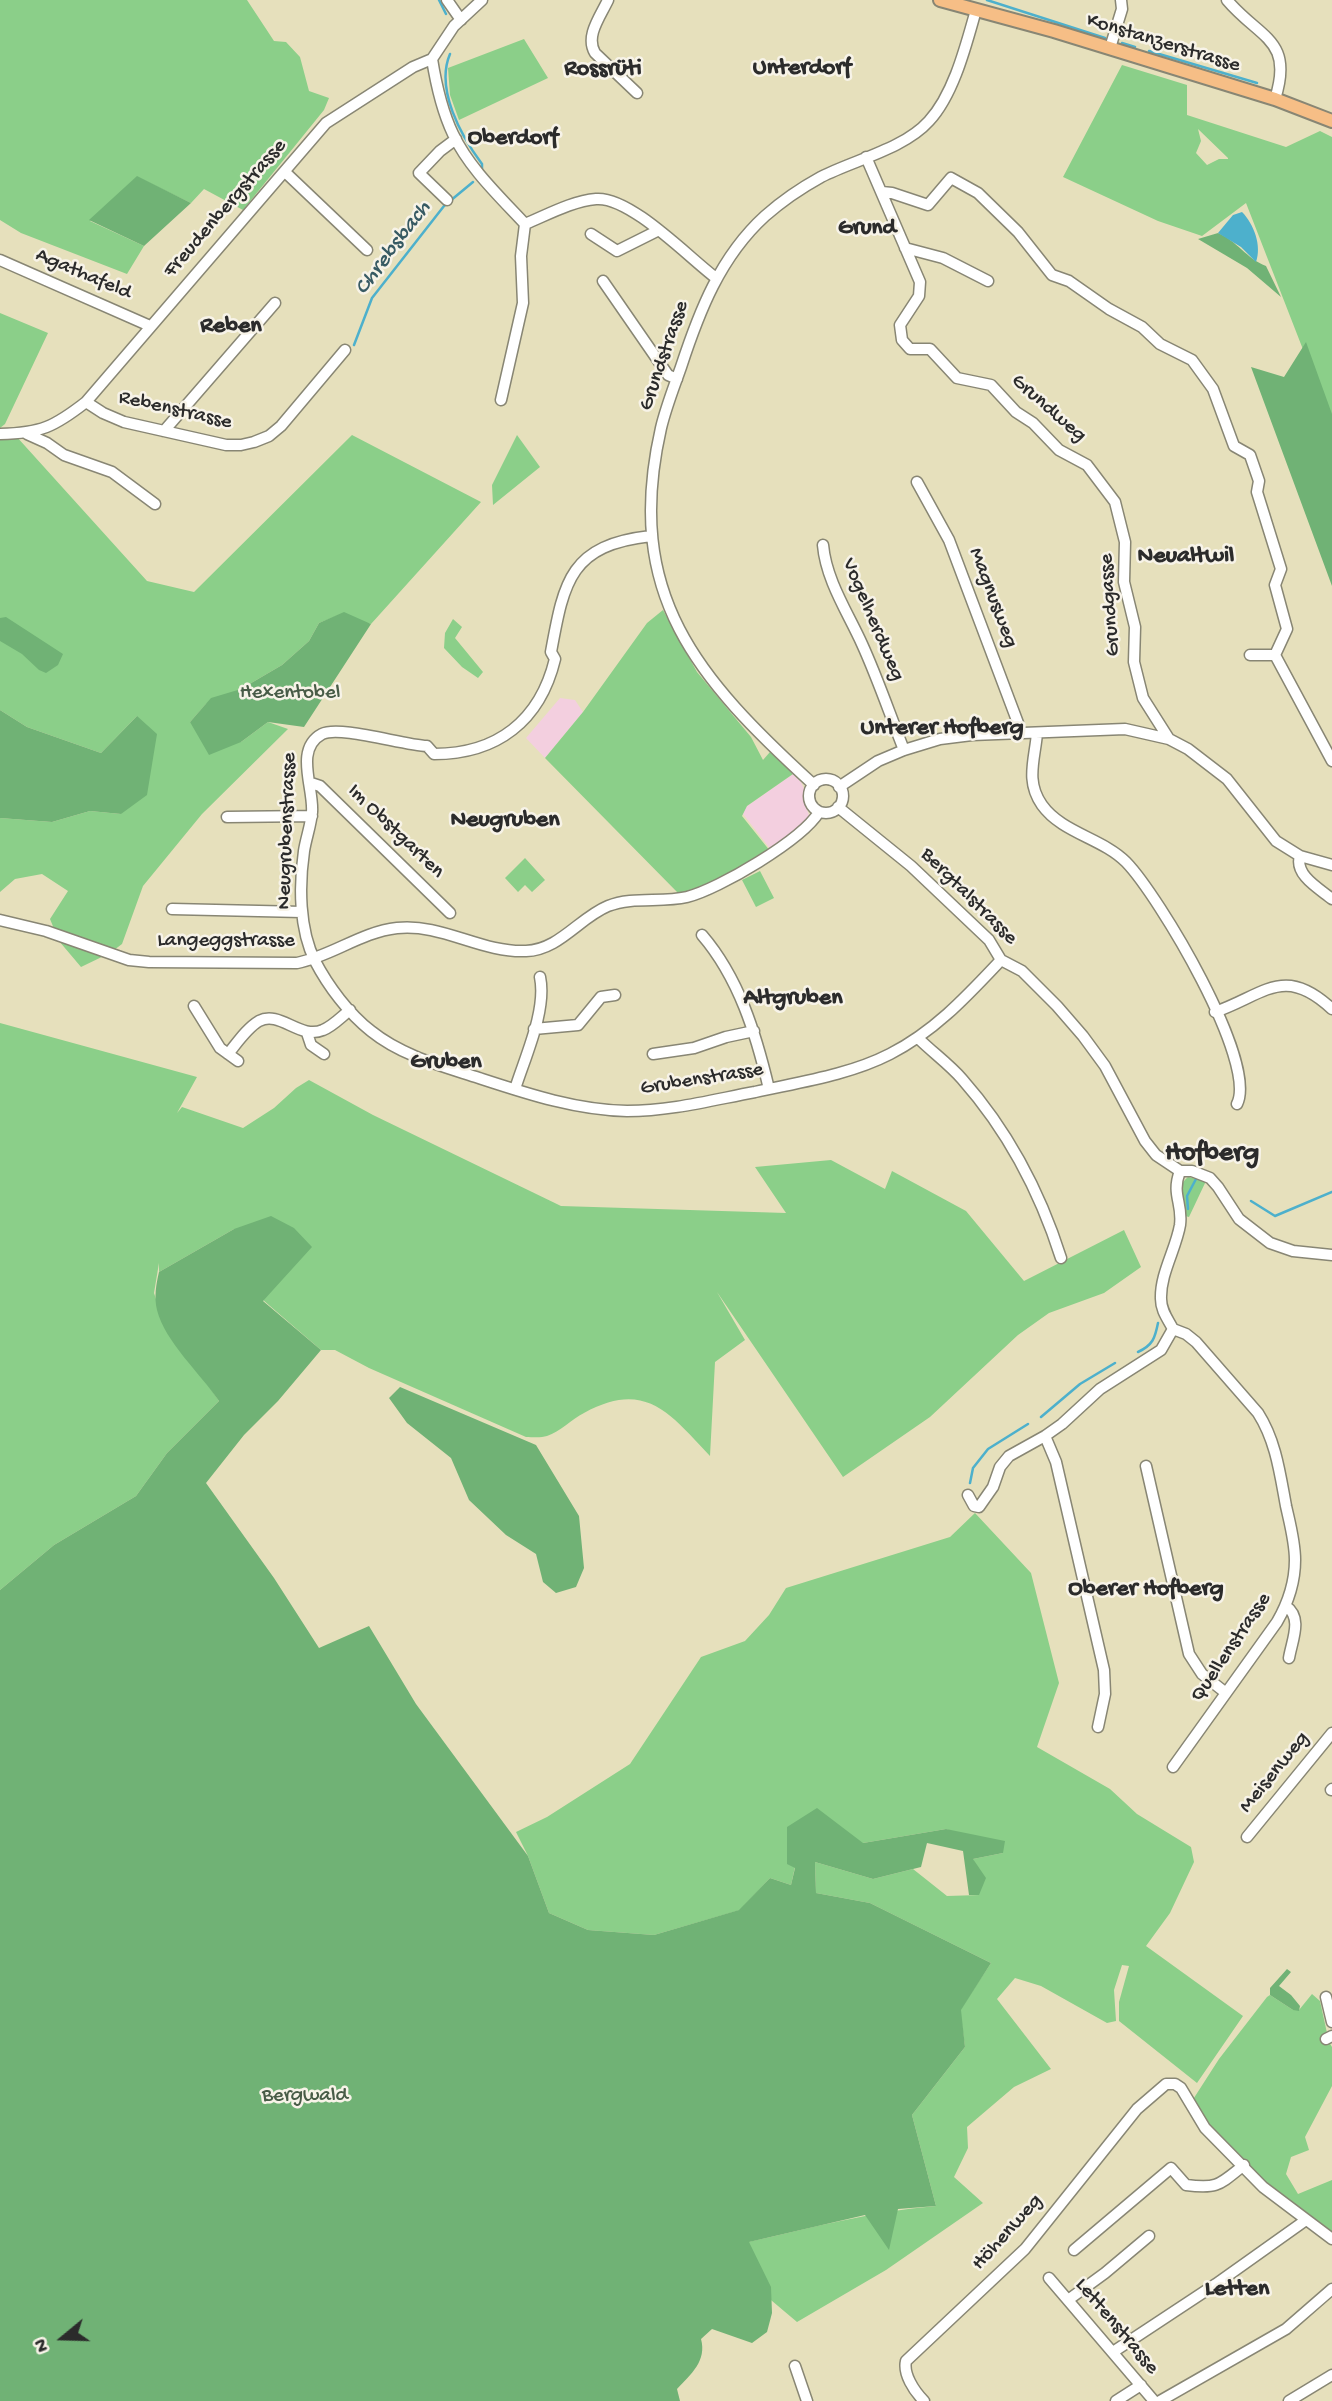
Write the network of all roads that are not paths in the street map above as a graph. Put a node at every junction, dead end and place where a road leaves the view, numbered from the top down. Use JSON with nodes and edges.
{"nodes":[{"id":1,"x":447,"y":0,"type":"edge"},
{"id":2,"x":482,"y":0,"type":"edge"},
{"id":3,"x":608,"y":0,"type":"edge"},
{"id":4,"x":940,"y":0,"type":"edge"},
{"id":5,"x":1121,"y":0,"type":"edge"},
{"id":6,"x":1227,"y":0,"type":"edge"},
{"id":7,"x":976,"y":10,"type":"junction"},
{"id":8,"x":461,"y":20,"type":"junction"},
{"id":9,"x":1110,"y":48,"type":"junction"},
{"id":10,"x":432,"y":59,"type":"junction"},
{"id":11,"x":637,"y":93,"type":"dead end"},
{"id":12,"x":1275,"y":99,"type":"junction"},
{"id":13,"x":1332,"y":121,"type":"edge"},
{"id":14,"x":456,"y":139,"type":"junction"},
{"id":15,"x":866,"y":157,"type":"junction"},
{"id":16,"x":285,"y":172,"type":"junction"},
{"id":17,"x":881,"y":192,"type":"junction"},
{"id":18,"x":447,"y":200,"type":"dead end"},
{"id":19,"x":525,"y":224,"type":"junction"},
{"id":20,"x":657,"y":231,"type":"junction"},
{"id":21,"x":591,"y":234,"type":"dead end"},
{"id":22,"x":905,"y":248,"type":"junction"},
{"id":23,"x":367,"y":250,"type":"dead end"},
{"id":24,"x":0,"y":260,"type":"edge"},
{"id":25,"x":716,"y":278,"type":"junction"},
{"id":26,"x":603,"y":281,"type":"dead end"},
{"id":27,"x":988,"y":281,"type":"dead end"},
{"id":28,"x":275,"y":303,"type":"dead end"},
{"id":29,"x":150,"y":326,"type":"junction"},
{"id":30,"x":345,"y":350,"type":"dead end"},
{"id":31,"x":677,"y":379,"type":"junction"},
{"id":32,"x":500,"y":400,"type":"dead end"},
{"id":33,"x":86,"y":402,"type":"junction"},
{"id":34,"x":164,"y":431,"type":"junction"},
{"id":35,"x":26,"y":433,"type":"junction"},
{"id":36,"x":0,"y":435,"type":"edge"},
{"id":37,"x":917,"y":482,"type":"dead end"},
{"id":38,"x":1115,"y":502,"type":"joint"},
{"id":39,"x":155,"y":505,"type":"dead end"},
{"id":40,"x":651,"y":536,"type":"junction"},
{"id":41,"x":823,"y":545,"type":"dead end"},
{"id":42,"x":1250,"y":655,"type":"dead end"},
{"id":43,"x":1275,"y":655,"type":"junction"},
{"id":44,"x":1019,"y":733,"type":"junction"},
{"id":45,"x":1037,"y":733,"type":"junction"},
{"id":46,"x":1169,"y":739,"type":"junction"},
{"id":47,"x":904,"y":750,"type":"junction"},
{"id":48,"x":1332,"y":761,"type":"edge"},
{"id":49,"x":311,"y":783,"type":"junction"},
{"id":50,"x":814,"y":785,"type":"junction"},
{"id":51,"x":839,"y":787,"type":"junction"},
{"id":52,"x":838,"y":807,"type":"junction"},
{"id":53,"x":819,"y":811,"type":"junction"},
{"id":54,"x":227,"y":817,"type":"dead end"},
{"id":55,"x":312,"y":817,"type":"junction"},
{"id":56,"x":1300,"y":856,"type":"junction"},
{"id":57,"x":1332,"y":865,"type":"edge"},
{"id":58,"x":1332,"y":899,"type":"edge"},
{"id":59,"x":172,"y":909,"type":"dead end"},
{"id":60,"x":302,"y":912,"type":"junction"},
{"id":61,"x":450,"y":913,"type":"dead end"},
{"id":62,"x":0,"y":919,"type":"edge"},
{"id":63,"x":702,"y":935,"type":"dead end"},
{"id":64,"x":314,"y":960,"type":"junction"},
{"id":65,"x":1001,"y":960,"type":"junction"},
{"id":66,"x":540,"y":977,"type":"dead end"},
{"id":67,"x":615,"y":995,"type":"dead end"},
{"id":68,"x":194,"y":1006,"type":"dead end"},
{"id":69,"x":1332,"y":1009,"type":"edge"},
{"id":70,"x":350,"y":1010,"type":"junction"},
{"id":71,"x":1215,"y":1012,"type":"junction"},
{"id":72,"x":534,"y":1029,"type":"junction"},
{"id":73,"x":754,"y":1031,"type":"junction"},
{"id":74,"x":307,"y":1033,"type":"junction"},
{"id":75,"x":918,"y":1038,"type":"junction"},
{"id":76,"x":228,"y":1054,"type":"junction"},
{"id":77,"x":324,"y":1054,"type":"dead end"},
{"id":78,"x":653,"y":1054,"type":"dead end"},
{"id":79,"x":237,"y":1061,"type":"dead end"},
{"id":80,"x":515,"y":1089,"type":"junction"},
{"id":81,"x":769,"y":1089,"type":"junction"},
{"id":82,"x":1237,"y":1104,"type":"dead end"},
{"id":83,"x":1180,"y":1171,"type":"junction"},
{"id":84,"x":1332,"y":1255,"type":"edge"},
{"id":85,"x":1061,"y":1258,"type":"dead end"},
{"id":86,"x":1173,"y":1329,"type":"junction"},
{"id":87,"x":1045,"y":1436,"type":"junction"},
{"id":88,"x":1146,"y":1466,"type":"dead end"},
{"id":89,"x":968,"y":1495,"type":"dead end"},
{"id":90,"x":1286,"y":1606,"type":"junction"},
{"id":91,"x":1289,"y":1658,"type":"dead end"},
{"id":92,"x":1226,"y":1693,"type":"junction"},
{"id":93,"x":1098,"y":1727,"type":"dead end"},
{"id":94,"x":1332,"y":1733,"type":"edge"},
{"id":95,"x":1173,"y":1767,"type":"dead end"},
{"id":96,"x":1248,"y":1836,"type":"dead end"},
{"id":97,"x":1326,"y":1997,"type":"dead end"},
{"id":98,"x":1332,"y":2022,"type":"edge"},
{"id":99,"x":1244,"y":2165,"type":"junction"},
{"id":100,"x":1306,"y":2220,"type":"junction"},
{"id":101,"x":1149,"y":2236,"type":"dead end"},
{"id":102,"x":1332,"y":2239,"type":"edge"},
{"id":103,"x":1074,"y":2250,"type":"dead end"},
{"id":104,"x":1049,"y":2278,"type":"dead end"},
{"id":105,"x":1332,"y":2289,"type":"edge"},
{"id":106,"x":1068,"y":2300,"type":"junction"},
{"id":107,"x":1112,"y":2352,"type":"junction"},
{"id":108,"x":795,"y":2366,"type":"dead end"},
{"id":109,"x":1332,"y":2375,"type":"edge"},
{"id":110,"x":1141,"y":2385,"type":"junction"},
{"id":111,"x":807,"y":2401,"type":"edge"},
{"id":112,"x":923,"y":2401,"type":"edge"},
{"id":113,"x":1116,"y":2401,"type":"edge"},
{"id":114,"x":1154,"y":2401,"type":"edge"},
{"id":115,"x":1160,"y":2401,"type":"edge"},
{"id":116,"x":1289,"y":2401,"type":"edge"}],
"edges":[{"from":1,"to":8,"type":"street"},
{"from":2,"to":8,"type":"street","name":"Freudenbergstrasse"},
{"from":3,"to":11,"type":"street"},
{"from":4,"to":7,"type":"main road","name":"Konstanzerstrasse"},
{"from":5,"to":9,"type":"street"},
{"from":6,"to":12,"type":"street"},
{"from":7,"to":9,"type":"main road","name":"Konstanzerstrasse"},
{"from":7,"to":15,"type":"street","name":"Grundstrasse"},
{"from":8,"to":10,"type":"street","name":"Freudenbergstrasse"},
{"from":9,"to":12,"type":"main road","name":"Konstanzerstrasse"},
{"from":10,"to":14,"type":"street"},
{"from":10,"to":16,"type":"street","name":"Freudenbergstrasse"},
{"from":12,"to":13,"type":"main road","name":"Konstanzerstrasse"},
{"from":14,"to":18,"type":"street"},
{"from":14,"to":19,"type":"street"},
{"from":15,"to":17,"type":"street","name":"Grundweg"},
{"from":15,"to":25,"type":"street","name":"Grundstrasse"},
{"from":16,"to":23,"type":"street"},
{"from":16,"to":29,"type":"street","name":"Freudenbergstrasse"},
{"from":17,"to":22,"type":"street","name":"Grundweg"},
{"from":17,"to":43,"type":"street"},
{"from":19,"to":20,"type":"street"},
{"from":19,"to":32,"type":"street"},
{"from":20,"to":21,"type":"street"},
{"from":20,"to":25,"type":"street"},
{"from":22,"to":27,"type":"street"},
{"from":22,"to":38,"type":"street","name":"Grundweg"},
{"from":24,"to":29,"type":"street","name":"Agathafeld"},
{"from":25,"to":31,"type":"street","name":"Grundstrasse"},
{"from":26,"to":31,"type":"street"},
{"from":28,"to":34,"type":"street"},
{"from":29,"to":33,"type":"street","name":"Freudenbergstrasse"},
{"from":30,"to":34,"type":"street","name":"Rebenstrasse"},
{"from":31,"to":40,"type":"street","name":"Grundstrasse"},
{"from":33,"to":34,"type":"street","name":"Rebenstrasse"},
{"from":33,"to":35,"type":"street","name":"Freudenbergstrasse"},
{"from":35,"to":36,"type":"street","name":"Freudenbergstrasse"},
{"from":35,"to":39,"type":"street"},
{"from":37,"to":44,"type":"street","name":"Magnusweg"},
{"from":38,"to":46,"type":"street","name":"Grundgasse"},
{"from":40,"to":49,"type":"street","name":"Neugrubenstrasse"},
{"from":40,"to":50,"type":"street","name":"Grundstrasse"},
{"from":41,"to":47,"type":"street","name":"Vogelherdweg"},
{"from":42,"to":43,"type":"street"},
{"from":43,"to":48,"type":"street"},
{"from":44,"to":45,"type":"street"},
{"from":44,"to":47,"type":"street"},
{"from":45,"to":46,"type":"street"},
{"from":45,"to":71,"type":"street"},
{"from":46,"to":56,"type":"street"},
{"from":47,"to":51,"type":"street"},
{"from":49,"to":55,"type":"street","name":"Neugrubenstrasse"},
{"from":49,"to":61,"type":"street","name":"Im Obstgarten"},
{"from":50,"to":51,"type":"street"},
{"from":50,"to":53,"type":"street"},
{"from":51,"to":52,"type":"street"},
{"from":52,"to":53,"type":"street"},
{"from":52,"to":65,"type":"street","name":"Bergtalstrasse"},
{"from":53,"to":64,"type":"street","name":"Langeggstrasse"},
{"from":54,"to":55,"type":"street"},
{"from":55,"to":60,"type":"street","name":"Neugrubenstrasse"},
{"from":56,"to":57,"type":"street"},
{"from":56,"to":58,"type":"street"},
{"from":59,"to":60,"type":"street"},
{"from":60,"to":64,"type":"street","name":"Neugrubenstrasse"},
{"from":62,"to":64,"type":"street","name":"Langeggstrasse"},
{"from":63,"to":73,"type":"street"},
{"from":64,"to":70,"type":"street","name":"Neugrubenstrasse"},
{"from":65,"to":75,"type":"street","name":"Grubenstrasse"},
{"from":65,"to":83,"type":"street","name":"Bergtalstrasse"},
{"from":66,"to":72,"type":"street"},
{"from":67,"to":72,"type":"street"},
{"from":68,"to":76,"type":"street"},
{"from":69,"to":71,"type":"street"},
{"from":70,"to":74,"type":"street"},
{"from":70,"to":80,"type":"street","name":"Grubenstrasse"},
{"from":71,"to":82,"type":"street"},
{"from":72,"to":80,"type":"street"},
{"from":73,"to":78,"type":"street"},
{"from":73,"to":81,"type":"street"},
{"from":74,"to":76,"type":"street"},
{"from":74,"to":77,"type":"street"},
{"from":75,"to":81,"type":"street","name":"Grubenstrasse"},
{"from":75,"to":85,"type":"street"},
{"from":76,"to":79,"type":"street"},
{"from":80,"to":81,"type":"street","name":"Grubenstrasse"},
{"from":83,"to":84,"type":"street","name":"Bergtalstrasse"},
{"from":83,"to":86,"type":"street"},
{"from":86,"to":87,"type":"street"},
{"from":86,"to":90,"type":"street","name":"Quellenstrasse"},
{"from":87,"to":89,"type":"street"},
{"from":87,"to":93,"type":"street"},
{"from":88,"to":92,"type":"street"},
{"from":90,"to":91,"type":"street"},
{"from":90,"to":92,"type":"street","name":"Quellenstrasse"},
{"from":92,"to":95,"type":"street","name":"Quellenstrasse"},
{"from":94,"to":96,"type":"street","name":"Meisenweg"},
{"from":97,"to":98,"type":"street"},
{"from":99,"to":100,"type":"street"},
{"from":99,"to":103,"type":"street"},
{"from":99,"to":112,"type":"street","name":"Höhenweg"},
{"from":100,"to":102,"type":"street"},
{"from":100,"to":107,"type":"street"},
{"from":101,"to":106,"type":"street"},
{"from":104,"to":106,"type":"street","name":"Lettenstrasse"},
{"from":105,"to":115,"type":"street"},
{"from":106,"to":107,"type":"street","name":"Lettenstrasse"},
{"from":107,"to":110,"type":"street","name":"Lettenstrasse"},
{"from":108,"to":111,"type":"street"},
{"from":109,"to":116,"type":"street"},
{"from":110,"to":113,"type":"street"},
{"from":110,"to":114,"type":"street","name":"Lettenstrasse"}]}
